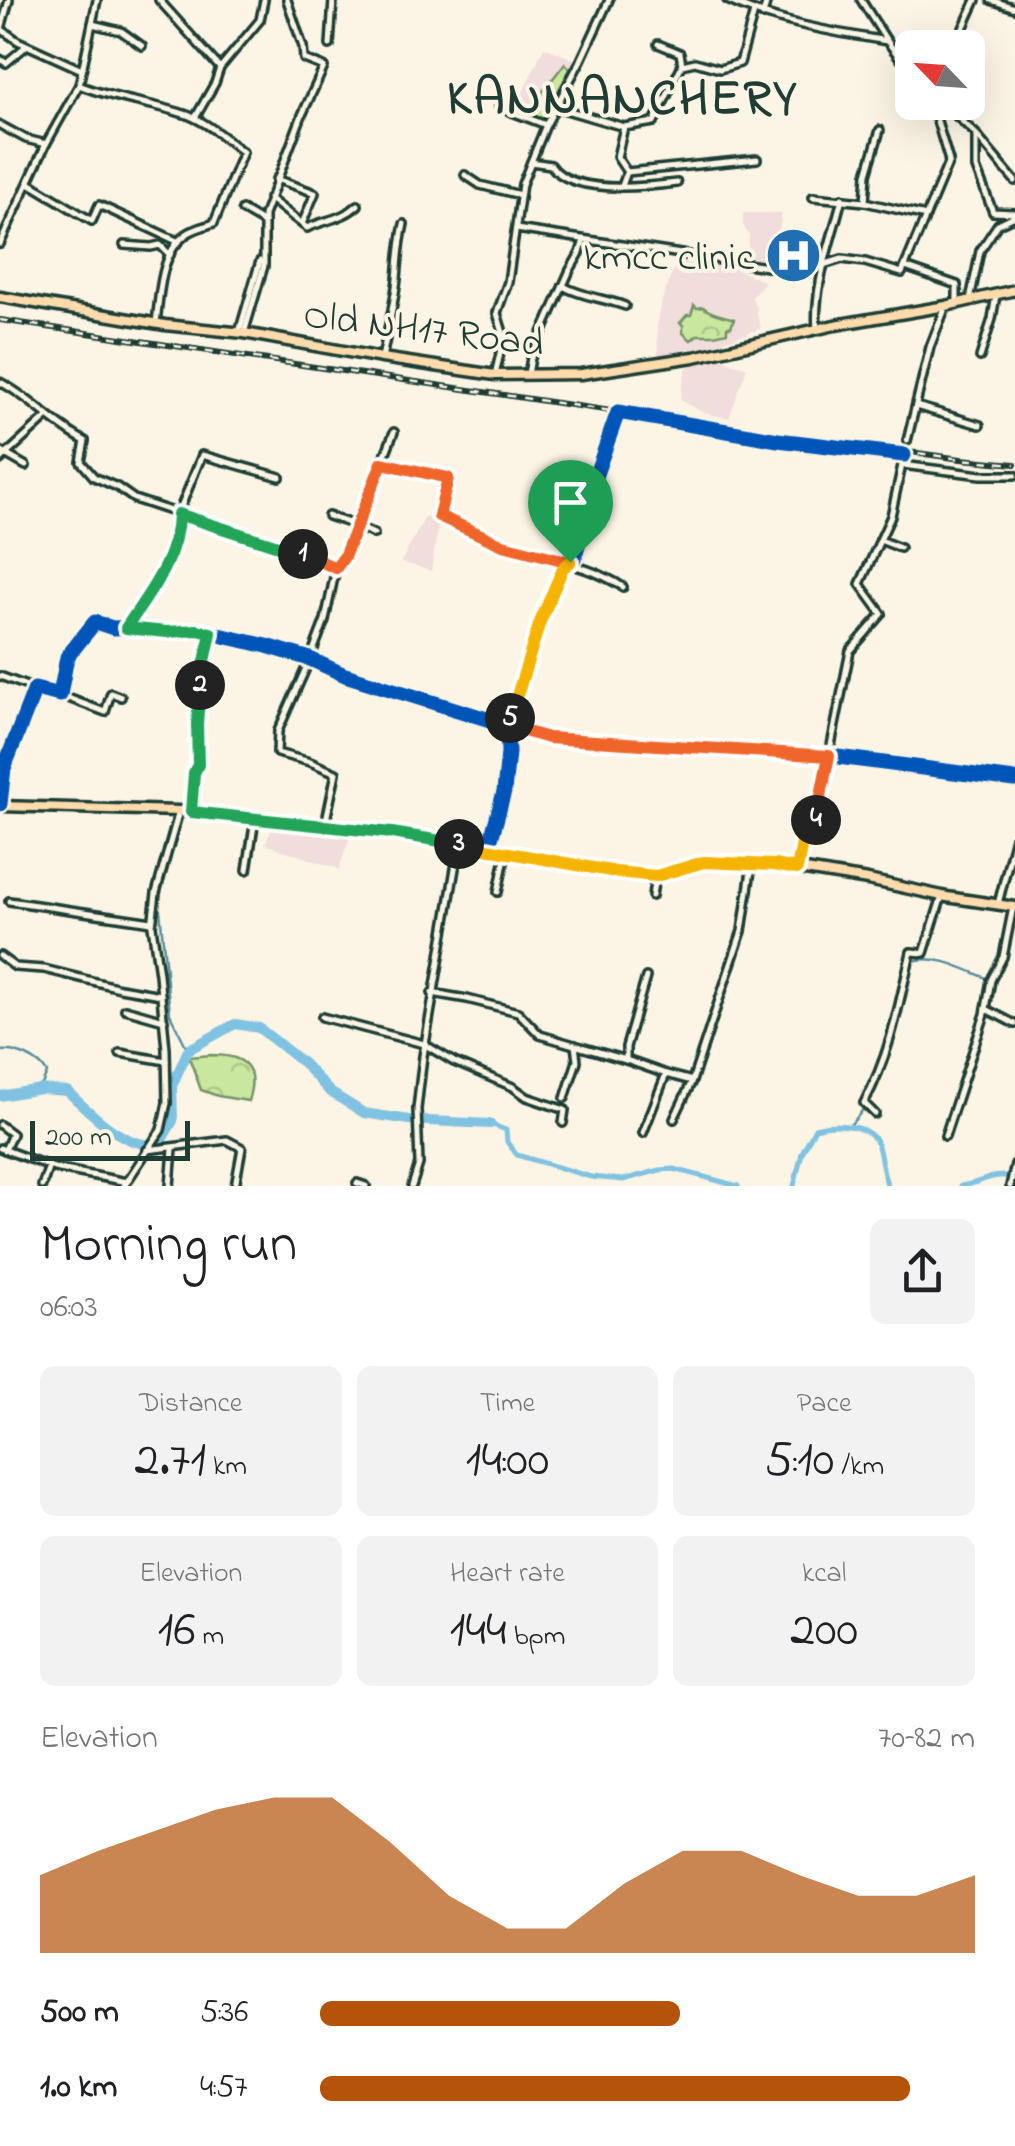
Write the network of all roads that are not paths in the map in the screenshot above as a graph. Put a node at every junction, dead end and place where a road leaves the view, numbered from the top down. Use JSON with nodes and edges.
{"nodes":[{"id":1,"x":10,"y":0,"type":"edge"},
{"id":2,"x":96,"y":0,"type":"edge"},
{"id":3,"x":159,"y":0,"type":"edge"},
{"id":4,"x":264,"y":0,"type":"edge"},
{"id":5,"x":287,"y":0,"type":"edge"},
{"id":6,"x":333,"y":0,"type":"edge"},
{"id":7,"x":609,"y":0,"type":"edge"},
{"id":8,"x":727,"y":0,"type":"edge"},
{"id":9,"x":766,"y":0,"type":"edge"},
{"id":10,"x":861,"y":0,"type":"edge"},
{"id":11,"x":976,"y":0,"type":"edge"},
{"id":12,"x":991,"y":0,"type":"edge"},
{"id":13,"x":1015,"y":8,"type":"edge"},
{"id":14,"x":754,"y":12,"type":"junction"},
{"id":15,"x":763,"y":16,"type":"junction"},
{"id":16,"x":92,"y":24,"type":"junction"},
{"id":17,"x":962,"y":30,"type":"edge"},
{"id":18,"x":886,"y":41,"type":"junction"},
{"id":19,"x":658,"y":44,"type":"dead end"},
{"id":20,"x":330,"y":45,"type":"dead end"},
{"id":21,"x":26,"y":46,"type":"junction"},
{"id":22,"x":142,"y":46,"type":"dead end"},
{"id":23,"x":895,"y":52,"type":"edge"},
{"id":24,"x":0,"y":59,"type":"edge"},
{"id":25,"x":682,"y":65,"type":"junction"},
{"id":26,"x":220,"y":68,"type":"junction"},
{"id":27,"x":82,"y":70,"type":"junction"},
{"id":28,"x":79,"y":84,"type":"junction"},
{"id":29,"x":500,"y":107,"type":"dead end"},
{"id":30,"x":556,"y":107,"type":"junction"},
{"id":31,"x":195,"y":118,"type":"junction"},
{"id":32,"x":937,"y":120,"type":"edge"},
{"id":33,"x":959,"y":120,"type":"edge"},
{"id":34,"x":0,"y":125,"type":"edge"},
{"id":35,"x":546,"y":125,"type":"junction"},
{"id":36,"x":624,"y":126,"type":"junction"},
{"id":37,"x":880,"y":130,"type":"dead end"},
{"id":38,"x":976,"y":134,"type":"junction"},
{"id":39,"x":46,"y":144,"type":"junction"},
{"id":40,"x":757,"y":159,"type":"dead end"},
{"id":41,"x":531,"y":162,"type":"junction"},
{"id":42,"x":627,"y":172,"type":"junction"},
{"id":43,"x":465,"y":174,"type":"dead end"},
{"id":44,"x":276,"y":179,"type":"junction"},
{"id":45,"x":1015,"y":181,"type":"edge"},
{"id":46,"x":28,"y":183,"type":"junction"},
{"id":47,"x":677,"y":183,"type":"dead end"},
{"id":48,"x":622,"y":186,"type":"junction"},
{"id":49,"x":520,"y":195,"type":"junction"},
{"id":50,"x":813,"y":196,"type":"dead end"},
{"id":51,"x":269,"y":198,"type":"junction"},
{"id":52,"x":842,"y":198,"type":"junction"},
{"id":53,"x":864,"y":202,"type":"junction"},
{"id":54,"x":358,"y":205,"type":"dead end"},
{"id":55,"x":242,"y":210,"type":"dead end"},
{"id":56,"x":0,"y":213,"type":"edge"},
{"id":57,"x":1015,"y":214,"type":"edge"},
{"id":58,"x":926,"y":216,"type":"junction"},
{"id":59,"x":12,"y":218,"type":"junction"},
{"id":60,"x":264,"y":223,"type":"junction"},
{"id":61,"x":302,"y":224,"type":"junction"},
{"id":62,"x":404,"y":224,"type":"dead end"},
{"id":63,"x":516,"y":229,"type":"junction"},
{"id":64,"x":584,"y":240,"type":"junction"},
{"id":65,"x":179,"y":242,"type":"junction"},
{"id":66,"x":0,"y":244,"type":"edge"},
{"id":67,"x":124,"y":245,"type":"dead end"},
{"id":68,"x":170,"y":255,"type":"junction"},
{"id":69,"x":260,"y":261,"type":"dead end"},
{"id":70,"x":825,"y":264,"type":"junction"},
{"id":71,"x":905,"y":267,"type":"junction"},
{"id":72,"x":563,"y":286,"type":"junction"},
{"id":73,"x":1015,"y":290,"type":"edge"},
{"id":74,"x":996,"y":295,"type":"junction"},
{"id":75,"x":0,"y":297,"type":"edge"},
{"id":76,"x":970,"y":300,"type":"junction"},
{"id":77,"x":957,"y":303,"type":"junction"},
{"id":78,"x":624,"y":306,"type":"dead end"},
{"id":79,"x":946,"y":306,"type":"junction"},
{"id":80,"x":156,"y":324,"type":"junction"},
{"id":81,"x":817,"y":329,"type":"junction"},
{"id":82,"x":242,"y":332,"type":"junction"},
{"id":83,"x":980,"y":357,"type":"dead end"},
{"id":84,"x":382,"y":358,"type":"junction"},
{"id":85,"x":528,"y":374,"type":"junction"},
{"id":86,"x":495,"y":375,"type":"junction"},
{"id":87,"x":0,"y":382,"type":"edge"},
{"id":88,"x":916,"y":406,"type":"junction"},
{"id":89,"x":48,"y":416,"type":"junction"},
{"id":90,"x":980,"y":425,"type":"dead end"},
{"id":91,"x":394,"y":432,"type":"dead end"},
{"id":92,"x":907,"y":441,"type":"tunnel mouth"},
{"id":93,"x":904,"y":455,"type":"dead end"},
{"id":94,"x":2,"y":456,"type":"edge"},
{"id":95,"x":382,"y":463,"type":"junction"},
{"id":96,"x":26,"y":466,"type":"dead end"},
{"id":97,"x":1015,"y":475,"type":"edge"},
{"id":98,"x":280,"y":477,"type":"dead end"},
{"id":99,"x":178,"y":514,"type":"junction"},
{"id":100,"x":328,"y":516,"type":"dead end"},
{"id":101,"x":357,"y":528,"type":"junction"},
{"id":102,"x":374,"y":534,"type":"dead end"},
{"id":103,"x":880,"y":540,"type":"junction"},
{"id":104,"x":900,"y":548,"type":"dead end"},
{"id":105,"x":570,"y":562,"type":"junction"},
{"id":106,"x":336,"y":568,"type":"junction"},
{"id":107,"x":623,"y":587,"type":"dead end"},
{"id":108,"x":126,"y":628,"type":"junction"},
{"id":109,"x":211,"y":633,"type":"junction"},
{"id":110,"x":310,"y":659,"type":"junction"},
{"id":111,"x":0,"y":676,"type":"edge"},
{"id":112,"x":35,"y":689,"type":"junction"},
{"id":113,"x":60,"y":695,"type":"junction"},
{"id":114,"x":121,"y":697,"type":"dead end"},
{"id":115,"x":507,"y":726,"type":"junction"},
{"id":116,"x":829,"y":756,"type":"junction"},
{"id":117,"x":1015,"y":780,"type":"edge"},
{"id":118,"x":0,"y":805,"type":"edge"},
{"id":119,"x":179,"y":811,"type":"junction"},
{"id":120,"x":191,"y":812,"type":"junction"},
{"id":121,"x":255,"y":818,"type":"junction"},
{"id":122,"x":325,"y":825,"type":"junction"},
{"id":123,"x":1015,"y":837,"type":"edge"},
{"id":124,"x":460,"y":844,"type":"junction"},
{"id":125,"x":488,"y":850,"type":"junction"},
{"id":126,"x":506,"y":853,"type":"junction"},
{"id":127,"x":752,"y":864,"type":"junction"},
{"id":128,"x":797,"y":869,"type":"junction"},
{"id":129,"x":247,"y":870,"type":"dead end"},
{"id":130,"x":656,"y":876,"type":"junction"},
{"id":131,"x":498,"y":892,"type":"dead end"},
{"id":132,"x":652,"y":896,"type":"dead end"},
{"id":133,"x":942,"y":896,"type":"junction"},
{"id":134,"x":9,"y":901,"type":"dead end"},
{"id":135,"x":998,"y":904,"type":"junction"},
{"id":136,"x":1014,"y":907,"type":"edge"},
{"id":137,"x":152,"y":922,"type":"junction"},
{"id":138,"x":0,"y":956,"type":"edge"},
{"id":139,"x":646,"y":977,"type":"dead end"},
{"id":140,"x":161,"y":994,"type":"junction"},
{"id":141,"x":432,"y":994,"type":"junction"},
{"id":142,"x":125,"y":1009,"type":"dead end"},
{"id":143,"x":986,"y":1009,"type":"junction"},
{"id":144,"x":322,"y":1017,"type":"dead end"},
{"id":145,"x":164,"y":1020,"type":"junction"},
{"id":146,"x":1015,"y":1024,"type":"edge"},
{"id":147,"x":424,"y":1044,"type":"junction"},
{"id":148,"x":575,"y":1046,"type":"junction"},
{"id":149,"x":120,"y":1053,"type":"dead end"},
{"id":150,"x":166,"y":1060,"type":"junction"},
{"id":151,"x":626,"y":1060,"type":"junction"},
{"id":152,"x":666,"y":1074,"type":"junction"},
{"id":153,"x":692,"y":1081,"type":"junction"},
{"id":154,"x":565,"y":1098,"type":"dead end"},
{"id":155,"x":875,"y":1114,"type":"dead end"},
{"id":156,"x":674,"y":1119,"type":"dead end"},
{"id":157,"x":563,"y":1123,"type":"dead end"},
{"id":158,"x":0,"y":1126,"type":"edge"},
{"id":159,"x":643,"y":1134,"type":"dead end"},
{"id":160,"x":946,"y":1136,"type":"dead end"},
{"id":161,"x":173,"y":1148,"type":"junction"},
{"id":162,"x":2,"y":1149,"type":"edge"},
{"id":163,"x":148,"y":1150,"type":"junction"},
{"id":164,"x":1015,"y":1165,"type":"edge"},
{"id":165,"x":49,"y":1166,"type":"junction"},
{"id":166,"x":357,"y":1183,"type":"dead end"},
{"id":167,"x":126,"y":1184,"type":"edge"},
{"id":168,"x":42,"y":1186,"type":"edge"},
{"id":169,"x":170,"y":1186,"type":"edge"},
{"id":170,"x":236,"y":1186,"type":"edge"},
{"id":171,"x":366,"y":1186,"type":"edge"},
{"id":172,"x":412,"y":1186,"type":"edge"},
{"id":173,"x":1010,"y":1186,"type":"edge"}],
"edges":[{"from":1,"to":21,"type":"street"},
{"from":2,"to":16,"type":"street"},
{"from":3,"to":26,"type":"street"},
{"from":4,"to":26,"type":"street"},
{"from":5,"to":44,"type":"street"},
{"from":6,"to":20,"type":"street"},
{"from":7,"to":30,"type":"street"},
{"from":8,"to":14,"type":"street"},
{"from":9,"to":15,"type":"street"},
{"from":10,"to":18,"type":"street"},
{"from":11,"to":17,"type":"street"},
{"from":12,"to":13,"type":"street"},
{"from":14,"to":15,"type":"street"},
{"from":14,"to":25,"type":"street"},
{"from":15,"to":18,"type":"street"},
{"from":16,"to":22,"type":"street"},
{"from":16,"to":27,"type":"street"},
{"from":18,"to":23,"type":"street"},
{"from":19,"to":25,"type":"street"},
{"from":21,"to":24,"type":"street"},
{"from":21,"to":27,"type":"street"},
{"from":25,"to":36,"type":"street"},
{"from":26,"to":31,"type":"street"},
{"from":27,"to":28,"type":"street"},
{"from":28,"to":31,"type":"street"},
{"from":28,"to":39,"type":"street"},
{"from":29,"to":35,"type":"street"},
{"from":30,"to":35,"type":"street"},
{"from":30,"to":36,"type":"street"},
{"from":31,"to":65,"type":"street"},
{"from":32,"to":58,"type":"street"},
{"from":33,"to":38,"type":"street"},
{"from":34,"to":39,"type":"street"},
{"from":35,"to":41,"type":"street"},
{"from":36,"to":42,"type":"street"},
{"from":37,"to":53,"type":"street"},
{"from":38,"to":45,"type":"street"},
{"from":38,"to":57,"type":"street"},
{"from":39,"to":46,"type":"street"},
{"from":40,"to":42,"type":"street"},
{"from":41,"to":48,"type":"street"},
{"from":41,"to":49,"type":"street"},
{"from":42,"to":48,"type":"street"},
{"from":43,"to":49,"type":"street"},
{"from":44,"to":51,"type":"street"},
{"from":44,"to":61,"type":"street"},
{"from":46,"to":59,"type":"street"},
{"from":46,"to":65,"type":"street"},
{"from":47,"to":48,"type":"street"},
{"from":49,"to":63,"type":"street"},
{"from":50,"to":52,"type":"street"},
{"from":51,"to":60,"type":"street"},
{"from":51,"to":61,"type":"street"},
{"from":52,"to":53,"type":"street"},
{"from":52,"to":70,"type":"street"},
{"from":53,"to":58,"type":"street"},
{"from":54,"to":61,"type":"street"},
{"from":55,"to":60,"type":"street"},
{"from":56,"to":59,"type":"street"},
{"from":57,"to":76,"type":"street"},
{"from":58,"to":71,"type":"street"},
{"from":59,"to":66,"type":"street"},
{"from":60,"to":82,"type":"street"},
{"from":62,"to":84,"type":"street"},
{"from":63,"to":64,"type":"street"},
{"from":63,"to":86,"type":"street"},
{"from":64,"to":70,"type":"street"},
{"from":64,"to":72,"type":"street"},
{"from":65,"to":68,"type":"street"},
{"from":67,"to":68,"type":"street"},
{"from":68,"to":80,"type":"street"},
{"from":69,"to":82,"type":"street"},
{"from":70,"to":71,"type":"street"},
{"from":70,"to":81,"type":"street"},
{"from":71,"to":77,"type":"street"},
{"from":72,"to":78,"type":"street"},
{"from":72,"to":85,"type":"street"},
{"from":73,"to":74,"type":"main road","name":"Old NH17 Road"},
{"from":74,"to":76,"type":"main road","name":"Old NH17 Road"},
{"from":74,"to":83,"type":"street"},
{"from":75,"to":80,"type":"main road","name":"Old NH17 Road"},
{"from":76,"to":77,"type":"main road","name":"Old NH17 Road"},
{"from":77,"to":79,"type":"main road","name":"Old NH17 Road"},
{"from":79,"to":81,"type":"main road","name":"Old NH17 Road"},
{"from":79,"to":88,"type":"street"},
{"from":80,"to":82,"type":"main road","name":"Old NH17 Road"},
{"from":81,"to":85,"type":"main road","name":"Old NH17 Road"},
{"from":82,"to":84,"type":"main road","name":"Old NH17 Road"},
{"from":84,"to":86,"type":"main road","name":"Old NH17 Road"},
{"from":85,"to":86,"type":"main road","name":"Old NH17 Road"},
{"from":87,"to":89,"type":"street"},
{"from":88,"to":90,"type":"street"},
{"from":88,"to":92,"type":"street"},
{"from":89,"to":94,"type":"street"},
{"from":89,"to":99,"type":"street"},
{"from":91,"to":95,"type":"street"},
{"from":93,"to":105,"type":"street"},
{"from":94,"to":96,"type":"street"},
{"from":95,"to":101,"type":"street"},
{"from":95,"to":105,"type":"street"},
{"from":97,"to":103,"type":"street"},
{"from":98,"to":99,"type":"street"},
{"from":99,"to":106,"type":"street"},
{"from":99,"to":108,"type":"street"},
{"from":100,"to":101,"type":"street"},
{"from":101,"to":102,"type":"street"},
{"from":101,"to":106,"type":"street"},
{"from":103,"to":104,"type":"street"},
{"from":103,"to":116,"type":"street"},
{"from":105,"to":107,"type":"street"},
{"from":105,"to":115,"type":"street"},
{"from":106,"to":110,"type":"street"},
{"from":108,"to":109,"type":"street"},
{"from":108,"to":113,"type":"street"},
{"from":109,"to":110,"type":"street"},
{"from":109,"to":120,"type":"street"},
{"from":110,"to":115,"type":"street"},
{"from":110,"to":122,"type":"street"},
{"from":111,"to":112,"type":"street"},
{"from":112,"to":113,"type":"street"},
{"from":112,"to":118,"type":"street"},
{"from":113,"to":114,"type":"street"},
{"from":115,"to":116,"type":"street"},
{"from":115,"to":125,"type":"street"},
{"from":116,"to":117,"type":"street"},
{"from":116,"to":128,"type":"street"},
{"from":118,"to":119,"type":"main road"},
{"from":119,"to":120,"type":"main road"},
{"from":119,"to":137,"type":"street"},
{"from":120,"to":121,"type":"main road"},
{"from":121,"to":122,"type":"main road"},
{"from":121,"to":129,"type":"street"},
{"from":122,"to":124,"type":"main road"},
{"from":123,"to":135,"type":"street"},
{"from":124,"to":125,"type":"main road"},
{"from":124,"to":141,"type":"street"},
{"from":125,"to":126,"type":"main road"},
{"from":126,"to":130,"type":"main road"},
{"from":126,"to":131,"type":"street"},
{"from":127,"to":128,"type":"main road"},
{"from":127,"to":130,"type":"main road"},
{"from":127,"to":153,"type":"street"},
{"from":128,"to":133,"type":"main road"},
{"from":130,"to":132,"type":"street"},
{"from":133,"to":135,"type":"main road"},
{"from":133,"to":155,"type":"street"},
{"from":134,"to":137,"type":"street"},
{"from":135,"to":136,"type":"main road"},
{"from":136,"to":143,"type":"street"},
{"from":137,"to":140,"type":"street"},
{"from":138,"to":140,"type":"street"},
{"from":139,"to":151,"type":"street"},
{"from":140,"to":145,"type":"street"},
{"from":141,"to":147,"type":"street"},
{"from":141,"to":148,"type":"street"},
{"from":142,"to":145,"type":"street"},
{"from":143,"to":146,"type":"street"},
{"from":143,"to":160,"type":"street"},
{"from":144,"to":147,"type":"street"},
{"from":145,"to":150,"type":"street"},
{"from":147,"to":157,"type":"street"},
{"from":147,"to":172,"type":"street"},
{"from":148,"to":151,"type":"street"},
{"from":148,"to":154,"type":"street"},
{"from":149,"to":150,"type":"street"},
{"from":150,"to":163,"type":"street"},
{"from":151,"to":152,"type":"street"},
{"from":152,"to":153,"type":"street"},
{"from":152,"to":159,"type":"street"},
{"from":153,"to":156,"type":"street"},
{"from":158,"to":162,"type":"street"},
{"from":161,"to":163,"type":"street"},
{"from":161,"to":169,"type":"street"},
{"from":161,"to":170,"type":"street"},
{"from":162,"to":165,"type":"street"},
{"from":163,"to":167,"type":"street"},
{"from":164,"to":173,"type":"street"},
{"from":165,"to":167,"type":"street"},
{"from":165,"to":168,"type":"street"},
{"from":166,"to":171,"type":"street"}]}
